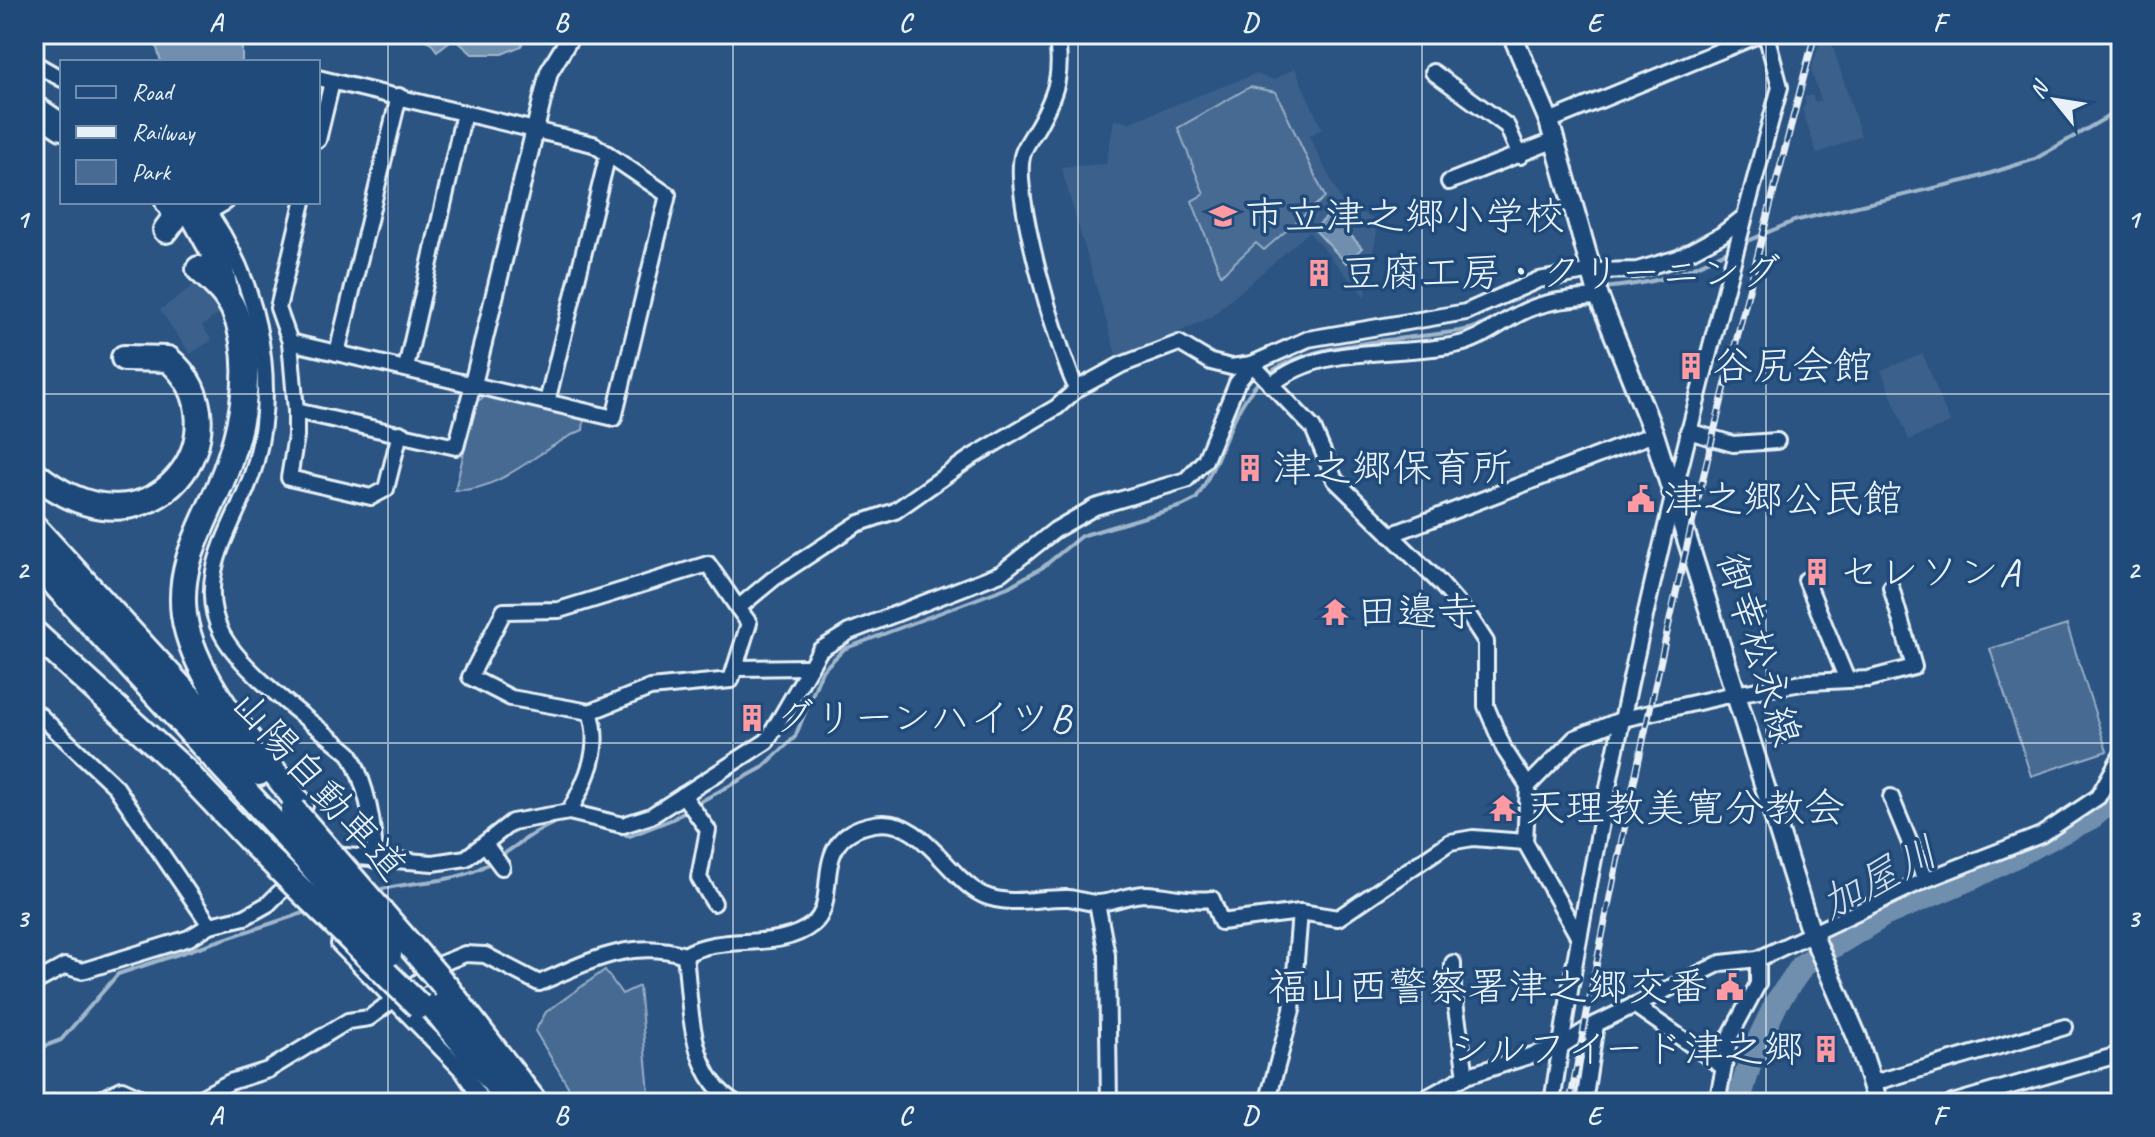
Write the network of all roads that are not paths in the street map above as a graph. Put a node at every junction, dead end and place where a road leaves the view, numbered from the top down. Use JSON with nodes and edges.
{"nodes":[{"id":1,"x":572,"y":34,"type":"edge"},
{"id":2,"x":1056,"y":34,"type":"edge"},
{"id":3,"x":1512,"y":34,"type":"edge"},
{"id":4,"x":1763,"y":34,"type":"edge"},
{"id":5,"x":34,"y":63,"type":"edge"},
{"id":6,"x":1433,"y":72,"type":"dead end"},
{"id":7,"x":60,"y":78,"type":"edge"},
{"id":8,"x":325,"y":80,"type":"edge"},
{"id":9,"x":34,"y":95,"type":"edge"},
{"id":10,"x":399,"y":96,"type":"junction"},
{"id":11,"x":60,"y":105,"type":"edge"},
{"id":12,"x":34,"y":108,"type":"edge"},
{"id":13,"x":464,"y":113,"type":"junction"},
{"id":14,"x":1549,"y":121,"type":"junction"},
{"id":15,"x":320,"y":123,"type":"edge"},
{"id":16,"x":60,"y":126,"type":"edge"},
{"id":17,"x":535,"y":129,"type":"junction"},
{"id":18,"x":1553,"y":141,"type":"junction"},
{"id":19,"x":608,"y":154,"type":"junction"},
{"id":20,"x":1520,"y":156,"type":"junction"},
{"id":21,"x":1449,"y":182,"type":"dead end"},
{"id":22,"x":169,"y":204,"type":"edge"},
{"id":23,"x":187,"y":204,"type":"edge"},
{"id":24,"x":303,"y":204,"type":"edge"},
{"id":25,"x":205,"y":207,"type":"edge"},
{"id":26,"x":1744,"y":217,"type":"junction"},
{"id":27,"x":166,"y":230,"type":"dead end"},
{"id":28,"x":199,"y":269,"type":"dead end"},
{"id":29,"x":1596,"y":285,"type":"junction"},
{"id":30,"x":227,"y":298,"type":"junction"},
{"id":31,"x":1370,"y":329,"type":"junction"},
{"id":32,"x":290,"y":342,"type":"junction"},
{"id":33,"x":1375,"y":352,"type":"junction"},
{"id":34,"x":337,"y":353,"type":"junction"},
{"id":35,"x":124,"y":358,"type":"dead end"},
{"id":36,"x":1252,"y":364,"type":"junction"},
{"id":37,"x":406,"y":368,"type":"junction"},
{"id":38,"x":473,"y":384,"type":"junction"},
{"id":39,"x":1271,"y":385,"type":"junction"},
{"id":40,"x":1077,"y":389,"type":"junction"},
{"id":41,"x":547,"y":402,"type":"junction"},
{"id":42,"x":296,"y":411,"type":"junction"},
{"id":43,"x":1688,"y":431,"type":"junction"},
{"id":44,"x":400,"y":433,"type":"junction"},
{"id":45,"x":1654,"y":434,"type":"junction"},
{"id":46,"x":1777,"y":441,"type":"dead end"},
{"id":47,"x":34,"y":473,"type":"edge"},
{"id":48,"x":1674,"y":495,"type":"junction"},
{"id":49,"x":34,"y":527,"type":"edge"},
{"id":50,"x":1390,"y":535,"type":"junction"},
{"id":51,"x":34,"y":561,"type":"edge"},
{"id":52,"x":1806,"y":580,"type":"dead end"},
{"id":53,"x":1891,"y":587,"type":"dead end"},
{"id":54,"x":738,"y":608,"type":"junction"},
{"id":55,"x":34,"y":633,"type":"edge"},
{"id":56,"x":34,"y":656,"type":"edge"},
{"id":57,"x":808,"y":667,"type":"junction"},
{"id":58,"x":738,"y":668,"type":"junction"},
{"id":59,"x":1847,"y":680,"type":"junction"},
{"id":60,"x":1734,"y":694,"type":"junction"},
{"id":61,"x":104,"y":701,"type":"junction"},
{"id":62,"x":34,"y":710,"type":"edge"},
{"id":63,"x":590,"y":712,"type":"junction"},
{"id":64,"x":1623,"y":719,"type":"junction"},
{"id":65,"x":2121,"y":756,"type":"edge"},
{"id":66,"x":1528,"y":786,"type":"junction"},
{"id":67,"x":683,"y":795,"type":"junction"},
{"id":68,"x":1891,"y":797,"type":"dead end"},
{"id":69,"x":569,"y":812,"type":"junction"},
{"id":70,"x":290,"y":814,"type":"junction"},
{"id":71,"x":1525,"y":842,"type":"junction"},
{"id":72,"x":485,"y":844,"type":"junction"},
{"id":73,"x":375,"y":860,"type":"junction"},
{"id":74,"x":502,"y":867,"type":"dead end"},
{"id":75,"x":1925,"y":880,"type":"junction"},
{"id":76,"x":285,"y":887,"type":"junction"},
{"id":77,"x":714,"y":903,"type":"dead end"},
{"id":78,"x":1097,"y":903,"type":"junction"},
{"id":79,"x":1300,"y":912,"type":"junction"},
{"id":80,"x":210,"y":925,"type":"junction"},
{"id":81,"x":1578,"y":936,"type":"junction"},
{"id":82,"x":1814,"y":939,"type":"junction"},
{"id":83,"x":685,"y":955,"type":"junction"},
{"id":84,"x":1758,"y":959,"type":"junction"},
{"id":85,"x":1453,"y":963,"type":"dead end"},
{"id":86,"x":34,"y":983,"type":"edge"},
{"id":87,"x":431,"y":997,"type":"junction"},
{"id":88,"x":394,"y":1002,"type":"junction"},
{"id":89,"x":1634,"y":1005,"type":"junction"},
{"id":90,"x":1596,"y":1024,"type":"junction"},
{"id":91,"x":2065,"y":1027,"type":"dead end"},
{"id":92,"x":1561,"y":1046,"type":"junction"},
{"id":93,"x":2121,"y":1054,"type":"edge"},
{"id":94,"x":1723,"y":1067,"type":"junction"},
{"id":95,"x":1466,"y":1076,"type":"junction"},
{"id":96,"x":1873,"y":1083,"type":"junction"},
{"id":97,"x":54,"y":1103,"type":"edge"},
{"id":98,"x":153,"y":1103,"type":"edge"},
{"id":99,"x":191,"y":1103,"type":"edge"},
{"id":100,"x":484,"y":1103,"type":"edge"},
{"id":101,"x":510,"y":1103,"type":"edge"},
{"id":102,"x":535,"y":1103,"type":"edge"},
{"id":103,"x":736,"y":1103,"type":"edge"},
{"id":104,"x":1109,"y":1103,"type":"edge"},
{"id":105,"x":1267,"y":1103,"type":"edge"},
{"id":106,"x":1417,"y":1103,"type":"edge"},
{"id":107,"x":1552,"y":1103,"type":"edge"},
{"id":108,"x":1584,"y":1103,"type":"edge"},
{"id":109,"x":1717,"y":1103,"type":"edge"},
{"id":110,"x":1878,"y":1103,"type":"edge"},
{"id":111,"x":1952,"y":1103,"type":"edge"}],
"edges":[{"from":1,"to":17,"type":"street"},
{"from":2,"to":40,"type":"street"},
{"from":3,"to":14,"type":"main road","name":"御幸松永線"},
{"from":4,"to":14,"type":"street"},
{"from":4,"to":26,"type":"street"},
{"from":5,"to":7,"type":"street"},
{"from":6,"to":20,"type":"street"},
{"from":8,"to":10,"type":"street"},
{"from":8,"to":15,"type":"street"},
{"from":9,"to":11,"type":"highway"},
{"from":10,"to":13,"type":"street"},
{"from":10,"to":34,"type":"street"},
{"from":12,"to":16,"type":"highway"},
{"from":13,"to":17,"type":"street"},
{"from":13,"to":37,"type":"street"},
{"from":14,"to":18,"type":"main road","name":"御幸松永線"},
{"from":17,"to":19,"type":"street"},
{"from":17,"to":38,"type":"street"},
{"from":18,"to":20,"type":"street"},
{"from":18,"to":29,"type":"main road","name":"御幸松永線"},
{"from":19,"to":41,"type":"street"},
{"from":19,"to":41,"type":"street"},
{"from":20,"to":21,"type":"street"},
{"from":22,"to":27,"type":"highway"},
{"from":23,"to":30,"type":"highway"},
{"from":24,"to":32,"type":"street"},
{"from":25,"to":73,"type":"street"},
{"from":26,"to":29,"type":"street"},
{"from":26,"to":43,"type":"street"},
{"from":28,"to":30,"type":"highway"},
{"from":29,"to":31,"type":"street"},
{"from":29,"to":33,"type":"street"},
{"from":29,"to":45,"type":"main road","name":"御幸松永線"},
{"from":30,"to":70,"type":"highway"},
{"from":31,"to":33,"type":"street"},
{"from":31,"to":36,"type":"street"},
{"from":32,"to":34,"type":"street"},
{"from":32,"to":42,"type":"street"},
{"from":33,"to":39,"type":"street"},
{"from":34,"to":37,"type":"street"},
{"from":35,"to":47,"type":"highway"},
{"from":36,"to":39,"type":"street"},
{"from":36,"to":40,"type":"street"},
{"from":36,"to":57,"type":"street"},
{"from":37,"to":38,"type":"street"},
{"from":38,"to":41,"type":"street"},
{"from":38,"to":44,"type":"street"},
{"from":39,"to":50,"type":"street"},
{"from":40,"to":54,"type":"street"},
{"from":42,"to":44,"type":"street"},
{"from":42,"to":44,"type":"street"},
{"from":43,"to":46,"type":"street"},
{"from":43,"to":48,"type":"street"},
{"from":45,"to":48,"type":"main road","name":"御幸松永線"},
{"from":45,"to":50,"type":"street"},
{"from":48,"to":60,"type":"main road","name":"御幸松永線"},
{"from":48,"to":64,"type":"street"},
{"from":49,"to":70,"type":"highway","name":"山陽自動車道"},
{"from":50,"to":66,"type":"street"},
{"from":51,"to":70,"type":"highway","name":"山陽自動車道"},
{"from":52,"to":59,"type":"street"},
{"from":53,"to":59,"type":"street"},
{"from":54,"to":58,"type":"street"},
{"from":54,"to":63,"type":"street"},
{"from":55,"to":61,"type":"highway"},
{"from":56,"to":61,"type":"highway"},
{"from":57,"to":58,"type":"street"},
{"from":57,"to":67,"type":"street"},
{"from":58,"to":63,"type":"street"},
{"from":59,"to":60,"type":"street"},
{"from":60,"to":64,"type":"street"},
{"from":60,"to":82,"type":"main road","name":"御幸松永線"},
{"from":61,"to":87,"type":"highway","bridge":true},
{"from":62,"to":80,"type":"street"},
{"from":63,"to":69,"type":"street"},
{"from":64,"to":66,"type":"street"},
{"from":64,"to":81,"type":"street"},
{"from":65,"to":75,"type":"street"},
{"from":66,"to":71,"type":"street"},
{"from":67,"to":69,"type":"street"},
{"from":67,"to":77,"type":"street"},
{"from":68,"to":75,"type":"street"},
{"from":69,"to":72,"type":"street"},
{"from":70,"to":87,"type":"highway","name":"山陽自動車道","bridge":true},
{"from":70,"to":87,"type":"highway","name":"山陽自動車道","bridge":true},
{"from":71,"to":79,"type":"street"},
{"from":71,"to":81,"type":"street"},
{"from":72,"to":73,"type":"street"},
{"from":72,"to":74,"type":"street"},
{"from":73,"to":76,"type":"street"},
{"from":75,"to":82,"type":"street"},
{"from":76,"to":80,"type":"street"},
{"from":76,"to":88,"type":"street"},
{"from":78,"to":79,"type":"street"},
{"from":78,"to":83,"type":"street"},
{"from":78,"to":104,"type":"street"},
{"from":79,"to":105,"type":"street"},
{"from":80,"to":86,"type":"street"},
{"from":81,"to":92,"type":"street"},
{"from":82,"to":84,"type":"street"},
{"from":82,"to":96,"type":"main road","name":"御幸松永線"},
{"from":83,"to":88,"type":"street"},
{"from":83,"to":103,"type":"street"},
{"from":84,"to":89,"type":"street"},
{"from":84,"to":94,"type":"street"},
{"from":85,"to":95,"type":"street"},
{"from":87,"to":101,"type":"highway","name":"山陽自動車道"},
{"from":87,"to":102,"type":"highway","name":"山陽自動車道"},
{"from":88,"to":99,"type":"street"},
{"from":88,"to":100,"type":"street"},
{"from":89,"to":90,"type":"street"},
{"from":89,"to":94,"type":"street"},
{"from":90,"to":92,"type":"street"},
{"from":90,"to":108,"type":"street"},
{"from":91,"to":96,"type":"street"},
{"from":92,"to":95,"type":"street"},
{"from":92,"to":107,"type":"street"},
{"from":93,"to":111,"type":"street"},
{"from":94,"to":109,"type":"street"},
{"from":95,"to":106,"type":"street"},
{"from":96,"to":110,"type":"main road","name":"御幸松永線"},
{"from":97,"to":98,"type":"street"}]}
